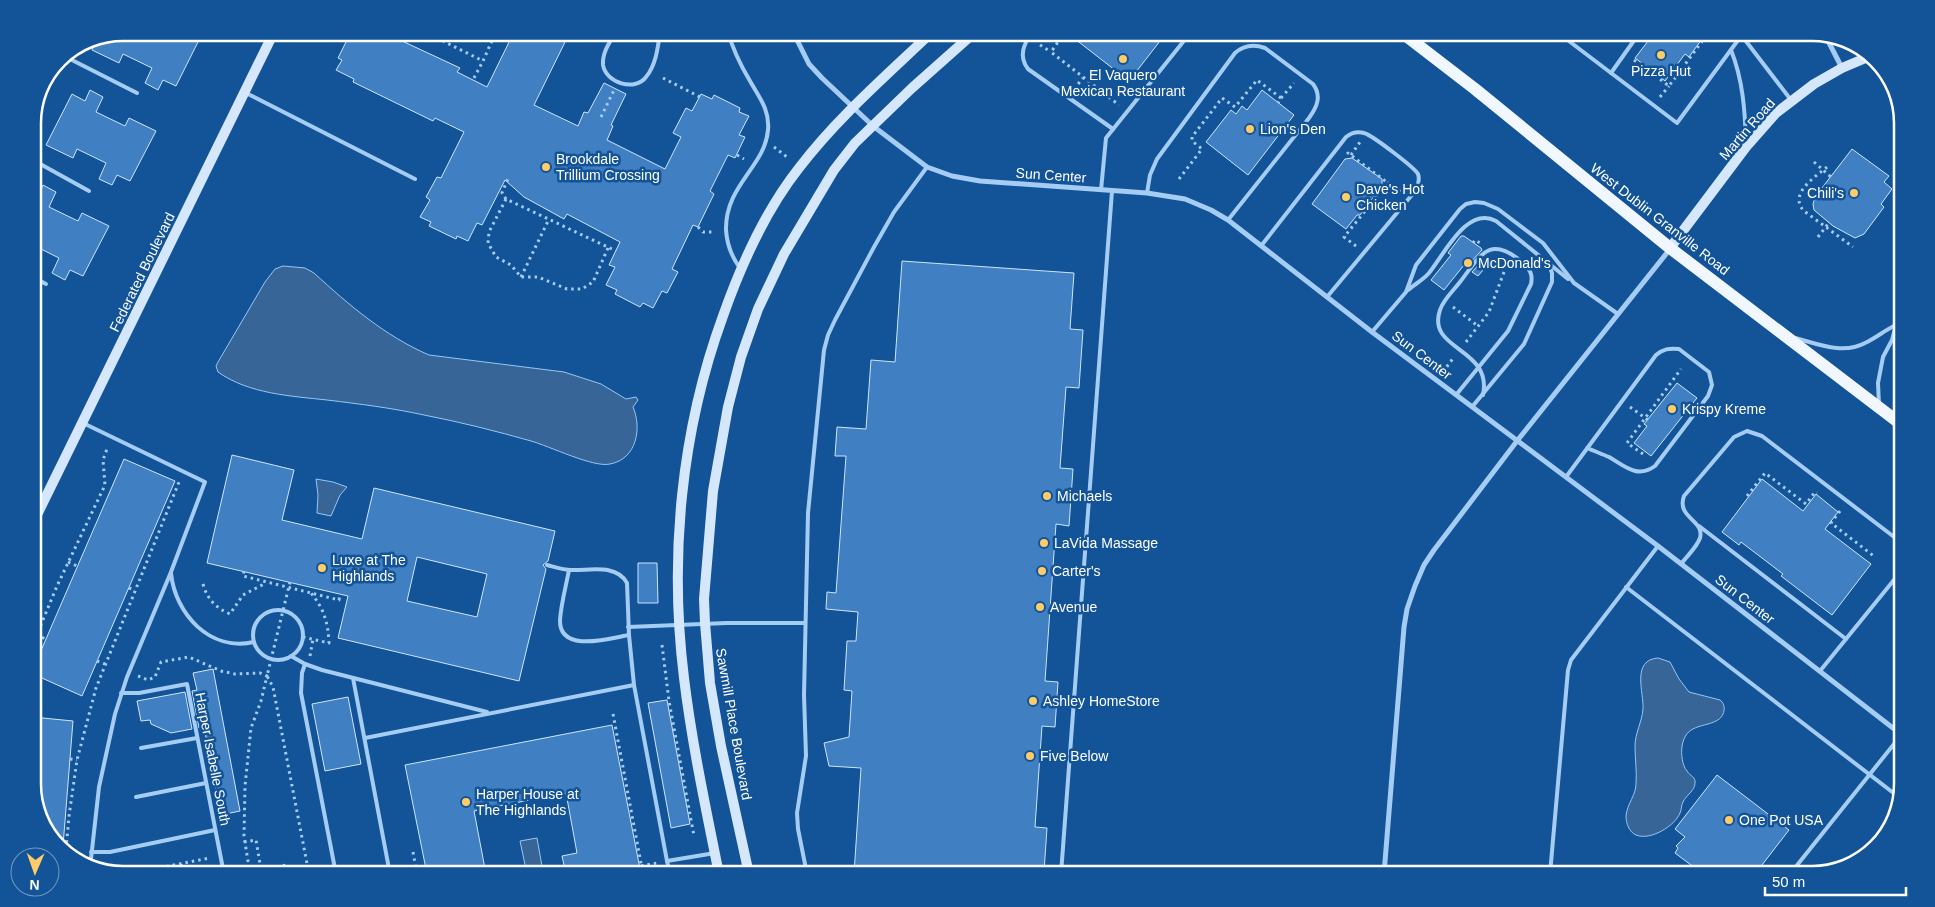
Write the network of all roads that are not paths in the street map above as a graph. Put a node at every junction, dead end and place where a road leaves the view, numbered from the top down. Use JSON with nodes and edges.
{"nodes":[{"id":1,"x":270,"y":41,"type":"edge"},
{"id":2,"x":611,"y":41,"type":"edge"},
{"id":3,"x":659,"y":41,"type":"edge"},
{"id":4,"x":732,"y":41,"type":"edge"},
{"id":5,"x":798,"y":41,"type":"edge"},
{"id":6,"x":923,"y":41,"type":"edge"},
{"id":7,"x":964,"y":41,"type":"edge"},
{"id":8,"x":1026,"y":41,"type":"edge"},
{"id":9,"x":1184,"y":41,"type":"edge"},
{"id":10,"x":1421,"y":41,"type":"edge"},
{"id":11,"x":1569,"y":41,"type":"edge"},
{"id":12,"x":1634,"y":41,"type":"edge"},
{"id":13,"x":1738,"y":41,"type":"edge"},
{"id":14,"x":1748,"y":41,"type":"edge"},
{"id":15,"x":1830,"y":44,"type":"edge"},
{"id":16,"x":1731,"y":50,"type":"junction"},
{"id":17,"x":1863,"y":59,"type":"edge"},
{"id":18,"x":72,"y":60,"type":"edge"},
{"id":19,"x":1842,"y":68,"type":"junction"},
{"id":20,"x":1611,"y":73,"type":"junction"},
{"id":21,"x":137,"y":93,"type":"dead end"},
{"id":22,"x":246,"y":93,"type":"junction"},
{"id":23,"x":1791,"y":100,"type":"junction"},
{"id":24,"x":854,"y":108,"type":"junction"},
{"id":25,"x":873,"y":126,"type":"junction"},
{"id":26,"x":1113,"y":129,"type":"junction"},
{"id":27,"x":1746,"y":147,"type":"junction"},
{"id":28,"x":41,"y":165,"type":"edge"},
{"id":29,"x":927,"y":167,"type":"junction"},
{"id":30,"x":416,"y":179,"type":"dead end"},
{"id":31,"x":1101,"y":190,"type":"junction"},
{"id":32,"x":88,"y":191,"type":"dead end"},
{"id":33,"x":1112,"y":191,"type":"junction"},
{"id":34,"x":1147,"y":193,"type":"junction"},
{"id":35,"x":1228,"y":220,"type":"junction"},
{"id":36,"x":1261,"y":246,"type":"junction"},
{"id":37,"x":1670,"y":248,"type":"junction"},
{"id":38,"x":1546,"y":262,"type":"junction"},
{"id":39,"x":741,"y":270,"type":"junction"},
{"id":40,"x":41,"y":281,"type":"edge"},
{"id":41,"x":46,"y":284,"type":"dead end"},
{"id":42,"x":1574,"y":284,"type":"junction"},
{"id":43,"x":1406,"y":292,"type":"junction"},
{"id":44,"x":1327,"y":297,"type":"junction"},
{"id":45,"x":1618,"y":314,"type":"junction"},
{"id":46,"x":1894,"y":326,"type":"edge"},
{"id":47,"x":1372,"y":332,"type":"junction"},
{"id":48,"x":1894,"y":332,"type":"edge"},
{"id":49,"x":1785,"y":336,"type":"junction"},
{"id":50,"x":1479,"y":367,"type":"junction"},
{"id":51,"x":1456,"y":395,"type":"junction"},
{"id":52,"x":1483,"y":395,"type":"junction"},
{"id":53,"x":1472,"y":407,"type":"junction"},
{"id":54,"x":1879,"y":407,"type":"junction"},
{"id":55,"x":1894,"y":419,"type":"edge"},
{"id":56,"x":83,"y":423,"type":"junction"},
{"id":57,"x":1517,"y":441,"type":"junction"},
{"id":58,"x":1587,"y":448,"type":"junction"},
{"id":59,"x":1566,"y":477,"type":"junction"},
{"id":60,"x":41,"y":507,"type":"edge"},
{"id":61,"x":1695,"y":522,"type":"junction"},
{"id":62,"x":1894,"y":537,"type":"edge"},
{"id":63,"x":1658,"y":546,"type":"junction"},
{"id":64,"x":1681,"y":564,"type":"junction"},
{"id":65,"x":547,"y":565,"type":"dead end"},
{"id":66,"x":569,"y":570,"type":"junction"},
{"id":67,"x":171,"y":572,"type":"junction"},
{"id":68,"x":1894,"y":580,"type":"edge"},
{"id":69,"x":1626,"y":587,"type":"junction"},
{"id":70,"x":704,"y":623,"type":"junction"},
{"id":71,"x":805,"y":623,"type":"junction"},
{"id":72,"x":680,"y":624,"type":"junction"},
{"id":73,"x":628,"y":627,"type":"junction"},
{"id":74,"x":629,"y":635,"type":"junction"},
{"id":75,"x":1846,"y":639,"type":"junction"},
{"id":76,"x":254,"y":642,"type":"junction"},
{"id":77,"x":291,"y":656,"type":"junction"},
{"id":78,"x":305,"y":664,"type":"junction"},
{"id":79,"x":1820,"y":671,"type":"junction"},
{"id":80,"x":353,"y":678,"type":"junction"},
{"id":81,"x":634,"y":685,"type":"junction"},
{"id":82,"x":121,"y":693,"type":"junction"},
{"id":83,"x":490,"y":713,"type":"junction"},
{"id":84,"x":1894,"y":729,"type":"edge"},
{"id":85,"x":197,"y":738,"type":"junction"},
{"id":86,"x":365,"y":738,"type":"junction"},
{"id":87,"x":1894,"y":745,"type":"edge"},
{"id":88,"x":142,"y":748,"type":"dead end"},
{"id":89,"x":1871,"y":775,"type":"junction"},
{"id":90,"x":206,"y":783,"type":"junction"},
{"id":91,"x":1893,"y":792,"type":"edge"},
{"id":92,"x":136,"y":797,"type":"dead end"},
{"id":93,"x":215,"y":830,"type":"junction"},
{"id":94,"x":92,"y":852,"type":"junction"},
{"id":95,"x":715,"y":853,"type":"junction"},
{"id":96,"x":91,"y":859,"type":"edge"},
{"id":97,"x":667,"y":861,"type":"junction"},
{"id":98,"x":223,"y":866,"type":"edge"},
{"id":99,"x":334,"y":866,"type":"edge"},
{"id":100,"x":389,"y":866,"type":"edge"},
{"id":101,"x":668,"y":866,"type":"edge"},
{"id":102,"x":717,"y":866,"type":"edge"},
{"id":103,"x":747,"y":866,"type":"edge"},
{"id":104,"x":806,"y":866,"type":"edge"},
{"id":105,"x":1062,"y":866,"type":"edge"},
{"id":106,"x":1385,"y":866,"type":"edge"},
{"id":107,"x":1551,"y":866,"type":"edge"},
{"id":108,"x":1797,"y":866,"type":"edge"}],
"edges":[{"from":1,"to":22,"type":"street","name":"Federated Boulevard"},
{"from":2,"to":3,"type":"lane"},
{"from":4,"to":39,"type":"lane"},
{"from":5,"to":24,"type":"street","name":"Sun Center"},
{"from":6,"to":24,"type":"street"},
{"from":7,"to":25,"type":"street","name":"Sawmill Place Boulevard"},
{"from":8,"to":26,"type":"lane"},
{"from":9,"to":26,"type":"lane"},
{"from":10,"to":37,"type":"main road","name":"West Dublin Granville Road"},
{"from":11,"to":20,"type":"lane"},
{"from":12,"to":20,"type":"lane"},
{"from":13,"to":16,"type":"lane"},
{"from":14,"to":23,"type":"lane"},
{"from":15,"to":19,"type":"street"},
{"from":16,"to":20,"type":"lane"},
{"from":16,"to":27,"type":"lane"},
{"from":17,"to":19,"type":"street","name":"Martin Road"},
{"from":18,"to":21,"type":"lane"},
{"from":19,"to":23,"type":"street","name":"Martin Road"},
{"from":22,"to":30,"type":"lane"},
{"from":22,"to":56,"type":"street","name":"Federated Boulevard"},
{"from":23,"to":27,"type":"street","name":"Martin Road"},
{"from":24,"to":25,"type":"street","name":"Sun Center"},
{"from":24,"to":39,"type":"street"},
{"from":25,"to":29,"type":"street","name":"Sun Center"},
{"from":25,"to":70,"type":"street","name":"Sawmill Place Boulevard"},
{"from":26,"to":31,"type":"lane"},
{"from":27,"to":37,"type":"street","name":"Martin Road"},
{"from":28,"to":32,"type":"lane"},
{"from":29,"to":31,"type":"street","name":"Sun Center"},
{"from":29,"to":71,"type":"lane"},
{"from":31,"to":33,"type":"street","name":"Sun Center"},
{"from":33,"to":34,"type":"street","name":"Sun Center"},
{"from":33,"to":105,"type":"lane"},
{"from":34,"to":35,"type":"street","name":"Sun Center"},
{"from":34,"to":35,"type":"lane"},
{"from":35,"to":36,"type":"street","name":"Sun Center"},
{"from":36,"to":44,"type":"street","name":"Sun Center"},
{"from":36,"to":44,"type":"lane"},
{"from":37,"to":45,"type":"street"},
{"from":37,"to":49,"type":"main road","name":"West Dublin Granville Road"},
{"from":38,"to":42,"type":"lane"},
{"from":38,"to":43,"type":"lane"},
{"from":38,"to":52,"type":"lane"},
{"from":39,"to":72,"type":"street"},
{"from":40,"to":41,"type":"lane"},
{"from":42,"to":43,"type":"lane"},
{"from":42,"to":45,"type":"lane"},
{"from":43,"to":47,"type":"lane"},
{"from":44,"to":47,"type":"street","name":"Sun Center"},
{"from":45,"to":57,"type":"street"},
{"from":46,"to":49,"type":"lane"},
{"from":47,"to":51,"type":"street","name":"Sun Center"},
{"from":48,"to":54,"type":"lane"},
{"from":49,"to":54,"type":"main road","name":"West Dublin Granville Road"},
{"from":50,"to":50,"type":"lane"},
{"from":50,"to":51,"type":"lane"},
{"from":50,"to":52,"type":"lane"},
{"from":51,"to":53,"type":"street","name":"Sun Center"},
{"from":52,"to":53,"type":"lane"},
{"from":53,"to":57,"type":"street","name":"Sun Center"},
{"from":54,"to":55,"type":"main road","name":"West Dublin Granville Road"},
{"from":56,"to":60,"type":"street","name":"Federated Boulevard"},
{"from":56,"to":67,"type":"lane"},
{"from":57,"to":59,"type":"street","name":"Sun Center"},
{"from":57,"to":106,"type":"street"},
{"from":58,"to":58,"type":"lane"},
{"from":58,"to":59,"type":"lane"},
{"from":59,"to":63,"type":"street","name":"Sun Center"},
{"from":61,"to":62,"type":"lane"},
{"from":61,"to":64,"type":"lane"},
{"from":61,"to":75,"type":"lane"},
{"from":63,"to":64,"type":"street","name":"Sun Center"},
{"from":63,"to":69,"type":"lane"},
{"from":64,"to":79,"type":"street","name":"Sun Center"},
{"from":65,"to":66,"type":"lane"},
{"from":66,"to":73,"type":"lane"},
{"from":66,"to":74,"type":"lane"},
{"from":67,"to":76,"type":"lane"},
{"from":67,"to":82,"type":"lane"},
{"from":68,"to":75,"type":"lane"},
{"from":69,"to":89,"type":"lane"},
{"from":69,"to":107,"type":"lane"},
{"from":70,"to":71,"type":"lane"},
{"from":70,"to":72,"type":"lane"},
{"from":70,"to":103,"type":"street","name":"Sawmill Place Boulevard"},
{"from":71,"to":104,"type":"lane"},
{"from":72,"to":73,"type":"lane"},
{"from":72,"to":95,"type":"street"},
{"from":73,"to":74,"type":"lane"},
{"from":74,"to":81,"type":"lane"},
{"from":75,"to":79,"type":"lane"},
{"from":76,"to":77,"type":"lane"},
{"from":76,"to":77,"type":"lane"},
{"from":77,"to":78,"type":"lane"},
{"from":78,"to":80,"type":"lane"},
{"from":78,"to":99,"type":"lane"},
{"from":79,"to":84,"type":"street","name":"Sun Center"},
{"from":80,"to":83,"type":"lane"},
{"from":80,"to":86,"type":"lane"},
{"from":81,"to":83,"type":"lane"},
{"from":81,"to":97,"type":"lane"},
{"from":82,"to":85,"type":"lane","name":"Harper Isabelle South"},
{"from":82,"to":94,"type":"lane"},
{"from":83,"to":86,"type":"lane"},
{"from":85,"to":88,"type":"lane"},
{"from":85,"to":90,"type":"lane","name":"Harper Isabelle South"},
{"from":86,"to":100,"type":"lane"},
{"from":87,"to":89,"type":"lane"},
{"from":89,"to":91,"type":"lane"},
{"from":89,"to":108,"type":"lane"},
{"from":90,"to":92,"type":"lane"},
{"from":90,"to":93,"type":"lane","name":"Harper Isabelle South"},
{"from":93,"to":94,"type":"lane"},
{"from":93,"to":98,"type":"lane","name":"Harper Isabelle South"},
{"from":94,"to":96,"type":"lane"},
{"from":95,"to":97,"type":"lane"},
{"from":95,"to":102,"type":"street"},
{"from":97,"to":101,"type":"lane"}]}
